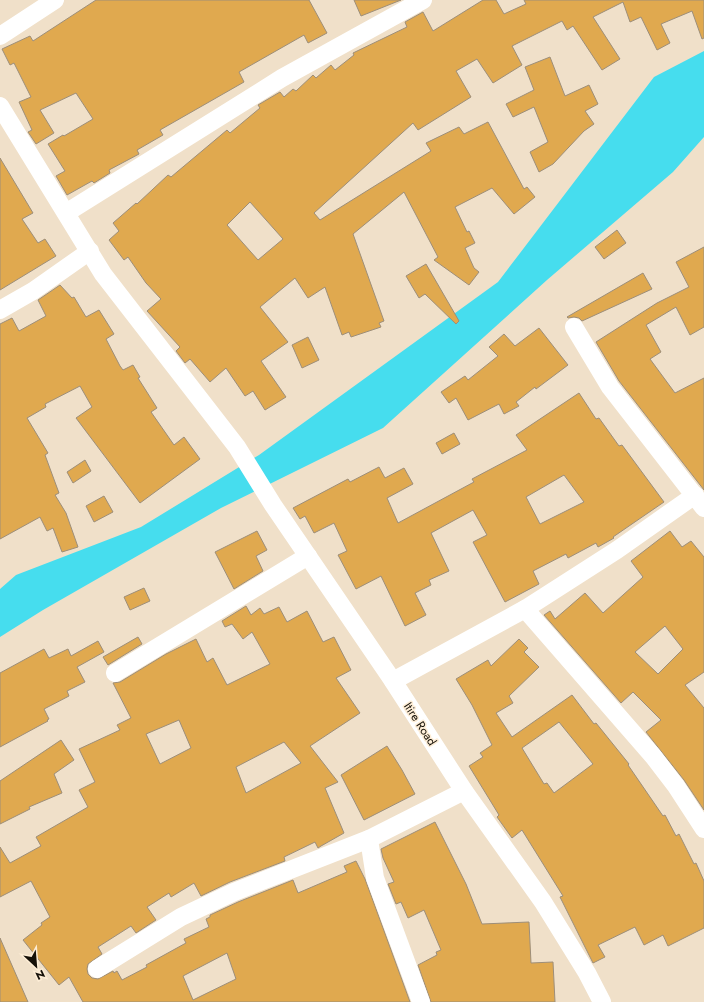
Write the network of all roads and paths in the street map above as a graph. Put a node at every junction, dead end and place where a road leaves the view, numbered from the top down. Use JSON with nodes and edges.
{"nodes":[{"id":1,"x":55,"y":0,"type":"edge"},
{"id":2,"x":422,"y":0,"type":"edge"},
{"id":3,"x":0,"y":36,"type":"edge"},
{"id":4,"x":0,"y":106,"type":"edge"},
{"id":5,"x":66,"y":213,"type":"junction"},
{"id":6,"x":90,"y":251,"type":"junction"},
{"id":7,"x":0,"y":310,"type":"edge"},
{"id":8,"x":574,"y":327,"type":"dead end"},
{"id":9,"x":699,"y":501,"type":"edge"},
{"id":10,"x":308,"y":556,"type":"junction"},
{"id":11,"x":525,"y":609,"type":"junction"},
{"id":12,"x":115,"y":673,"type":"dead end"},
{"id":13,"x":393,"y":681,"type":"junction"},
{"id":14,"x":464,"y":791,"type":"junction"},
{"id":15,"x":704,"y":829,"type":"edge"},
{"id":16,"x":369,"y":839,"type":"junction"},
{"id":17,"x":97,"y":969,"type":"dead end"},
{"id":18,"x":421,"y":1002,"type":"edge"},
{"id":19,"x":602,"y":1002,"type":"edge"}],
"edges":[{"from":1,"to":3,"type":"street"},
{"from":2,"to":5,"type":"street"},
{"from":4,"to":5,"type":"street","name":"Itire Road"},
{"from":5,"to":6,"type":"street","name":"Itire Road"},
{"from":6,"to":7,"type":"street"},
{"from":6,"to":10,"type":"street","name":"Itire Road"},
{"from":8,"to":9,"type":"street"},
{"from":9,"to":11,"type":"street"},
{"from":10,"to":12,"type":"street"},
{"from":10,"to":13,"type":"street","name":"Itire Road"},
{"from":11,"to":13,"type":"street"},
{"from":11,"to":15,"type":"street"},
{"from":13,"to":14,"type":"street","name":"Itire Road"},
{"from":14,"to":16,"type":"street"},
{"from":14,"to":19,"type":"street","name":"Itire Road"},
{"from":16,"to":17,"type":"street"},
{"from":16,"to":18,"type":"street"}]}
